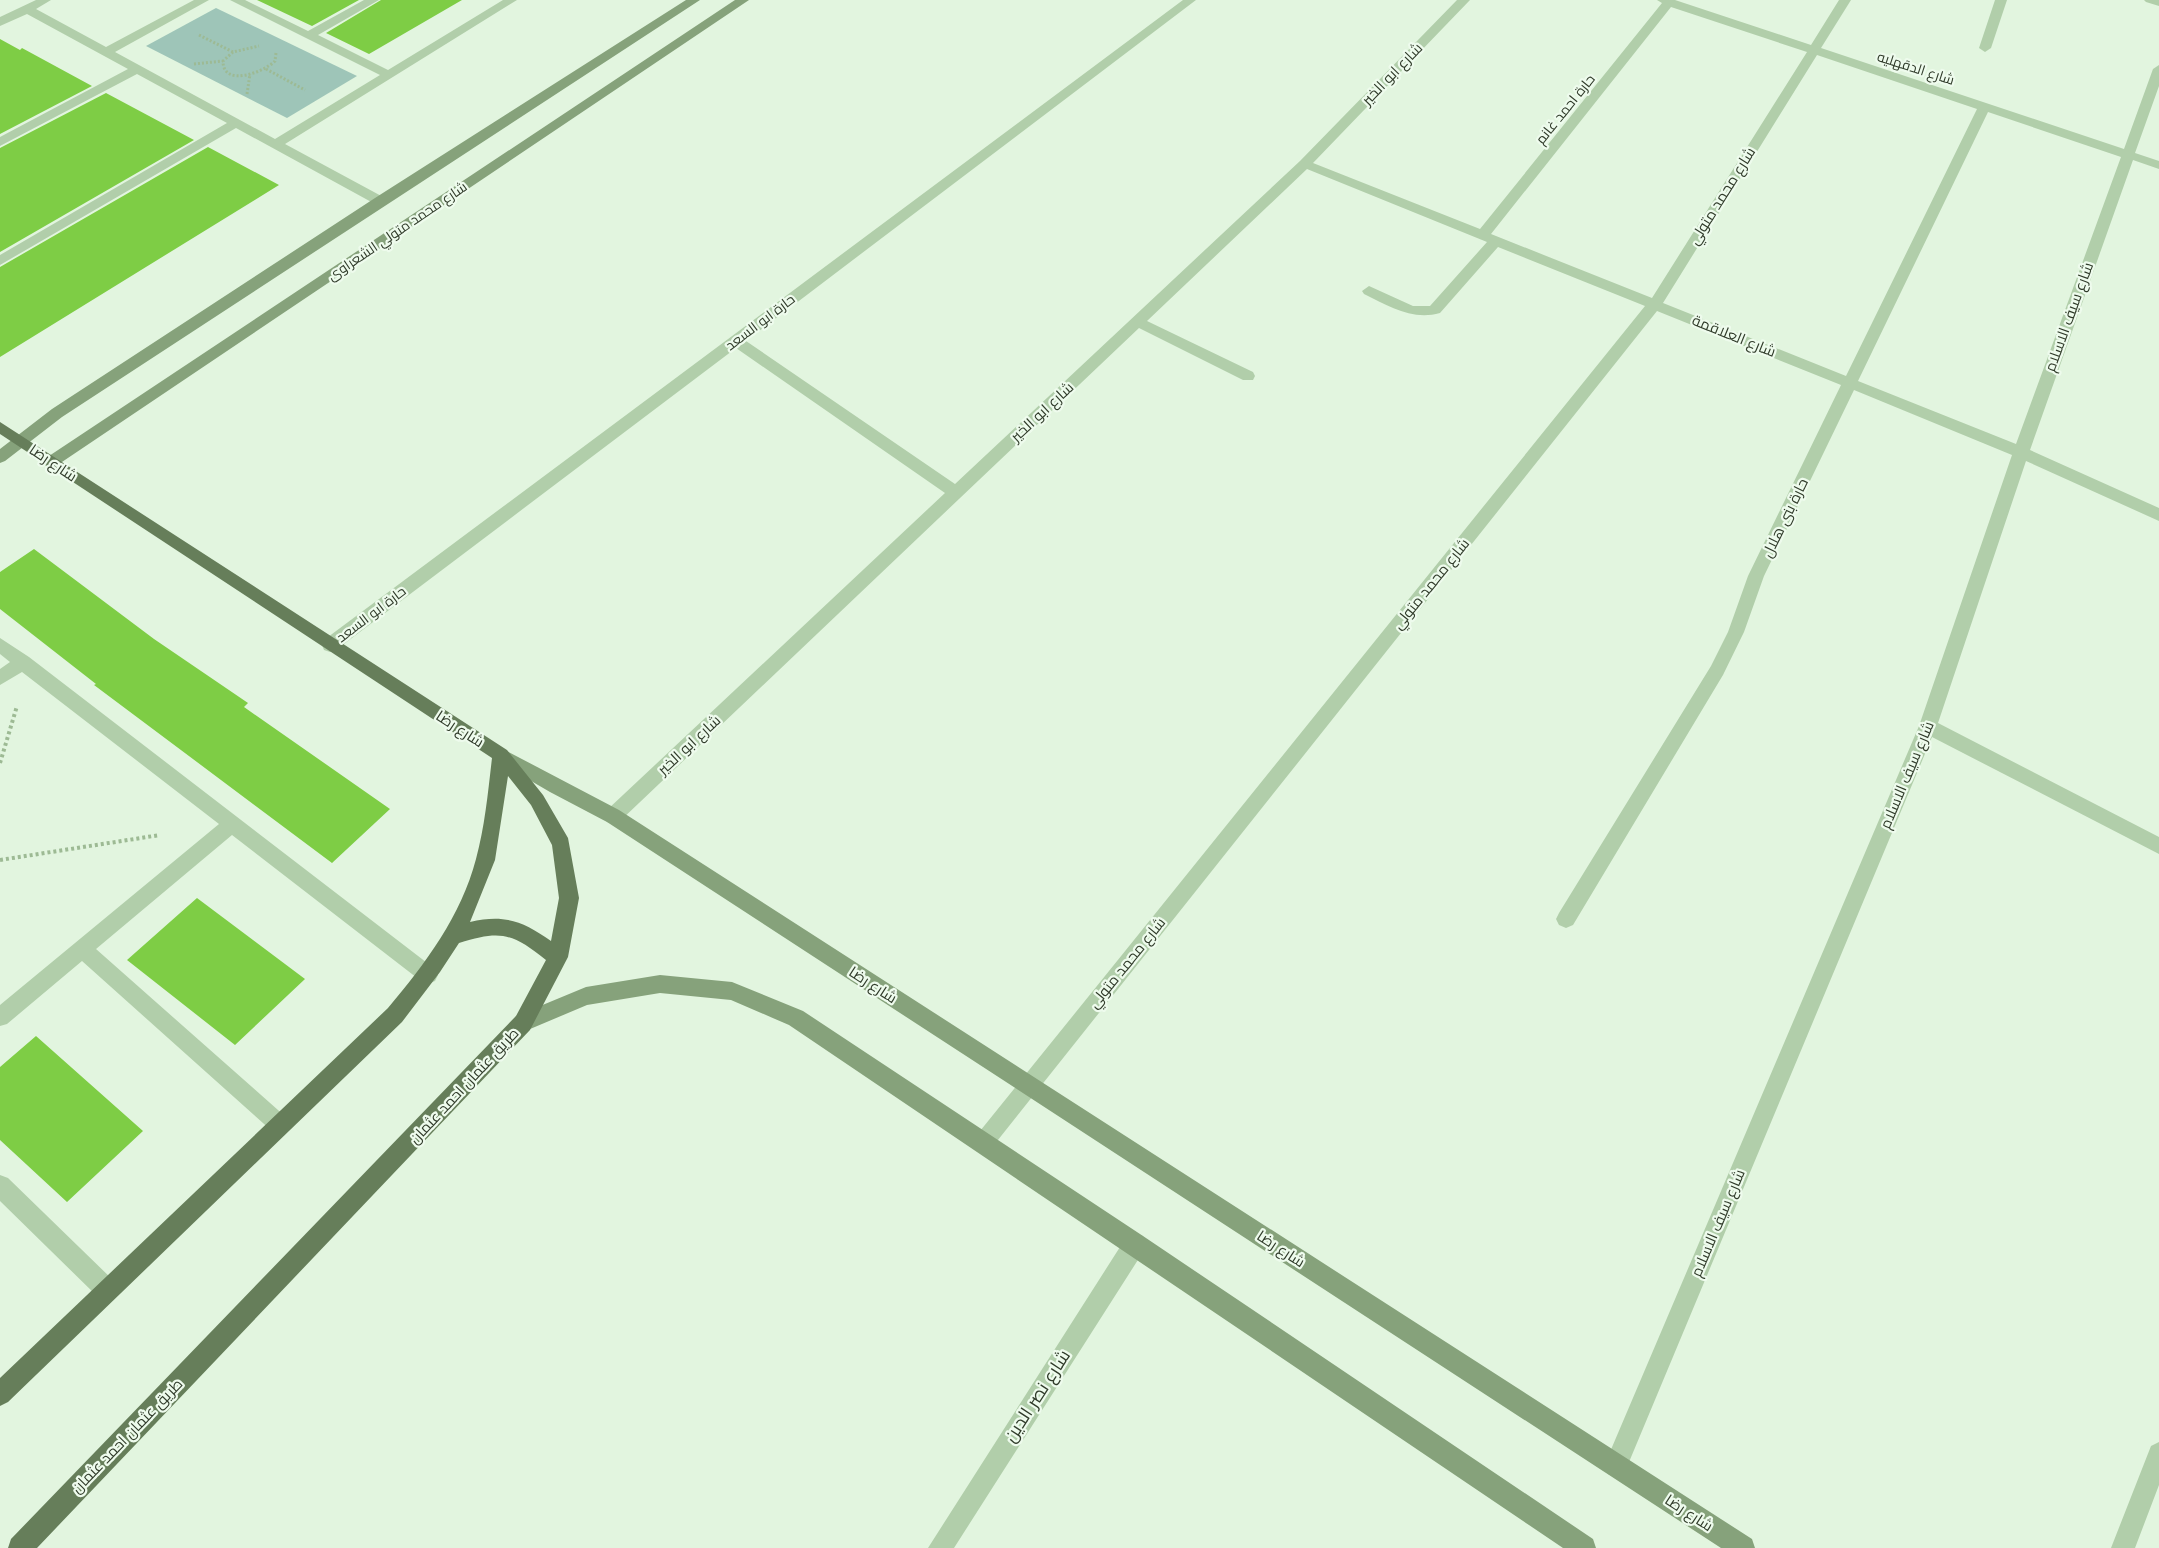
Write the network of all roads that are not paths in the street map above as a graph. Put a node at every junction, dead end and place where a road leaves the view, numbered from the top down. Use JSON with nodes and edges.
{"nodes":[{"id":1,"x":45,"y":0,"type":"edge"},
{"id":2,"x":203,"y":0,"type":"edge"},
{"id":3,"x":236,"y":0,"type":"edge"},
{"id":4,"x":373,"y":0,"type":"edge"},
{"id":5,"x":511,"y":0,"type":"edge"},
{"id":6,"x":694,"y":0,"type":"edge"},
{"id":7,"x":743,"y":0,"type":"edge"},
{"id":8,"x":1190,"y":0,"type":"edge"},
{"id":9,"x":1464,"y":0,"type":"edge"},
{"id":10,"x":1845,"y":0,"type":"edge"},
{"id":11,"x":2001,"y":0,"type":"edge"},
{"id":12,"x":2150,"y":0,"type":"edge"},
{"id":13,"x":1666,"y":1,"type":"edge"},
{"id":14,"x":2159,"y":2,"type":"edge"},
{"id":15,"x":27,"y":9,"type":"junction"},
{"id":16,"x":0,"y":22,"type":"edge"},
{"id":17,"x":308,"y":36,"type":"junction"},
{"id":18,"x":1985,"y":48,"type":"dead end"},
{"id":19,"x":1813,"y":50,"type":"junction"},
{"id":20,"x":106,"y":52,"type":"junction"},
{"id":21,"x":137,"y":69,"type":"junction"},
{"id":22,"x":2159,"y":69,"type":"edge"},
{"id":23,"x":388,"y":75,"type":"junction"},
{"id":24,"x":1984,"y":107,"type":"junction"},
{"id":25,"x":236,"y":123,"type":"junction"},
{"id":26,"x":0,"y":142,"type":"edge"},
{"id":27,"x":276,"y":144,"type":"junction"},
{"id":28,"x":2128,"y":155,"type":"junction"},
{"id":29,"x":1305,"y":164,"type":"junction"},
{"id":30,"x":2159,"y":165,"type":"edge"},
{"id":31,"x":380,"y":201,"type":"junction"},
{"id":32,"x":1490,"y":238,"type":"junction"},
{"id":33,"x":0,"y":261,"type":"edge"},
{"id":34,"x":1369,"y":291,"type":"dead end"},
{"id":35,"x":1655,"y":304,"type":"junction"},
{"id":36,"x":1138,"y":322,"type":"junction"},
{"id":37,"x":735,"y":340,"type":"junction"},
{"id":38,"x":1248,"y":376,"type":"dead end"},
{"id":39,"x":1851,"y":383,"type":"junction"},
{"id":40,"x":0,"y":427,"type":"edge"},
{"id":41,"x":20,"y":441,"type":"junction"},
{"id":42,"x":2020,"y":452,"type":"junction"},
{"id":43,"x":0,"y":457,"type":"edge"},
{"id":44,"x":51,"y":462,"type":"junction"},
{"id":45,"x":956,"y":493,"type":"junction"},
{"id":46,"x":2159,"y":514,"type":"edge"},
{"id":47,"x":0,"y":645,"type":"edge"},
{"id":48,"x":330,"y":645,"type":"junction"},
{"id":49,"x":26,"y":664,"type":"junction"},
{"id":50,"x":0,"y":678,"type":"edge"},
{"id":51,"x":1928,"y":726,"type":"junction"},
{"id":52,"x":501,"y":755,"type":"junction"},
{"id":53,"x":613,"y":816,"type":"junction"},
{"id":54,"x":232,"y":824,"type":"junction"},
{"id":55,"x":2159,"y":846,"type":"edge"},
{"id":56,"x":1566,"y":919,"type":"dead end"},
{"id":57,"x":454,"y":936,"type":"junction"},
{"id":58,"x":83,"y":948,"type":"junction"},
{"id":59,"x":558,"y":957,"type":"junction"},
{"id":60,"x":428,"y":975,"type":"junction"},
{"id":61,"x":0,"y":1017,"type":"edge"},
{"id":62,"x":523,"y":1023,"type":"junction"},
{"id":63,"x":1029,"y":1086,"type":"junction"},
{"id":64,"x":280,"y":1125,"type":"junction"},
{"id":65,"x":983,"y":1143,"type":"junction"},
{"id":66,"x":0,"y":1186,"type":"edge"},
{"id":67,"x":1135,"y":1244,"type":"junction"},
{"id":68,"x":107,"y":1290,"type":"junction"},
{"id":69,"x":0,"y":1394,"type":"edge"},
{"id":70,"x":2159,"y":1454,"type":"edge"},
{"id":71,"x":1616,"y":1466,"type":"junction"},
{"id":72,"x":20,"y":1548,"type":"edge"},
{"id":73,"x":940,"y":1548,"type":"edge"},
{"id":74,"x":1584,"y":1548,"type":"edge"},
{"id":75,"x":1743,"y":1548,"type":"edge"},
{"id":76,"x":2123,"y":1548,"type":"edge"}],
"edges":[{"from":1,"to":15,"type":"street"},
{"from":2,"to":20,"type":"street"},
{"from":3,"to":17,"type":"street"},
{"from":4,"to":17,"type":"street"},
{"from":5,"to":23,"type":"street"},
{"from":6,"to":31,"type":"street"},
{"from":7,"to":44,"type":"street","name":"شارع محمد متولي الشعراوى"},
{"from":8,"to":37,"type":"street","name":"حارة ابو السعد"},
{"from":9,"to":29,"type":"street","name":"شارع ابو الخير"},
{"from":10,"to":19,"type":"street","name":"شارع محمد متولي"},
{"from":11,"to":18,"type":"street"},
{"from":12,"to":14,"type":"street"},
{"from":13,"to":19,"type":"street","name":"شارع الدقهليه"},
{"from":13,"to":32,"type":"street","name":"حارة احمد غانم"},
{"from":15,"to":16,"type":"street"},
{"from":15,"to":20,"type":"street"},
{"from":17,"to":23,"type":"street"},
{"from":19,"to":24,"type":"street","name":"شارع الدقهليه"},
{"from":19,"to":35,"type":"street","name":"شارع محمد متولي"},
{"from":20,"to":21,"type":"street"},
{"from":21,"to":25,"type":"street"},
{"from":21,"to":26,"type":"street"},
{"from":22,"to":28,"type":"street","name":"شارع سيف الاسلام"},
{"from":23,"to":27,"type":"street"},
{"from":24,"to":28,"type":"street","name":"شارع الدقهليه"},
{"from":24,"to":39,"type":"street","name":"حارة بنى هلال"},
{"from":25,"to":27,"type":"street"},
{"from":25,"to":33,"type":"street"},
{"from":27,"to":31,"type":"street"},
{"from":28,"to":30,"type":"street","name":"شارع الدقهليه"},
{"from":28,"to":42,"type":"street","name":"شارع سيف الاسلام"},
{"from":29,"to":32,"type":"street","name":"شارع العلاقمة"},
{"from":29,"to":36,"type":"street","name":"شارع ابو الخير"},
{"from":31,"to":41,"type":"street"},
{"from":32,"to":34,"type":"street","name":"حارة احمد غانم"},
{"from":32,"to":35,"type":"street","name":"شارع العلاقمة"},
{"from":35,"to":39,"type":"street","name":"شارع العلاقمة"},
{"from":35,"to":63,"type":"street","name":"شارع محمد متولي"},
{"from":36,"to":38,"type":"street"},
{"from":36,"to":45,"type":"street","name":"شارع ابو الخير"},
{"from":37,"to":45,"type":"street"},
{"from":37,"to":48,"type":"street","name":"حارة ابو السعد"},
{"from":39,"to":42,"type":"street","name":"شارع العلاقمة"},
{"from":39,"to":56,"type":"street","name":"حارة بنى هلال"},
{"from":40,"to":41,"type":"main road","name":"شارع رضا"},
{"from":41,"to":43,"type":"street"},
{"from":41,"to":44,"type":"main road","name":"شارع رضا"},
{"from":42,"to":46,"type":"street","name":"شارع العلاقمة"},
{"from":42,"to":51,"type":"street","name":"شارع سيف الاسلام"},
{"from":44,"to":48,"type":"main road","name":"شارع رضا"},
{"from":45,"to":53,"type":"street","name":"شارع ابو الخير"},
{"from":47,"to":49,"type":"street"},
{"from":48,"to":52,"type":"main road","name":"شارع رضا"},
{"from":49,"to":50,"type":"street"},
{"from":49,"to":54,"type":"street"},
{"from":51,"to":55,"type":"street"},
{"from":51,"to":71,"type":"street","name":"شارع سيف الاسلام"},
{"from":52,"to":53,"type":"street","name":"شارع رضا"},
{"from":52,"to":57,"type":"main road"},
{"from":52,"to":59,"type":"main road","name":"طريق عثمان احمد عثمان"},
{"from":53,"to":63,"type":"street","name":"شارع رضا"},
{"from":54,"to":58,"type":"street"},
{"from":54,"to":60,"type":"street"},
{"from":57,"to":59,"type":"main road"},
{"from":57,"to":60,"type":"main road"},
{"from":58,"to":61,"type":"street"},
{"from":58,"to":64,"type":"street"},
{"from":59,"to":62,"type":"main road","name":"طريق عثمان احمد عثمان"},
{"from":60,"to":64,"type":"main road"},
{"from":62,"to":65,"type":"street"},
{"from":62,"to":72,"type":"main road","name":"طريق عثمان احمد عثمان"},
{"from":63,"to":65,"type":"street","name":"شارع محمد متولي"},
{"from":63,"to":71,"type":"street","name":"شارع رضا"},
{"from":64,"to":68,"type":"main road"},
{"from":65,"to":67,"type":"street"},
{"from":66,"to":68,"type":"street"},
{"from":67,"to":73,"type":"street","name":"شارع نصر الدين"},
{"from":67,"to":74,"type":"street"},
{"from":68,"to":69,"type":"main road"},
{"from":70,"to":76,"type":"street"},
{"from":71,"to":75,"type":"street","name":"شارع رضا"}]}
